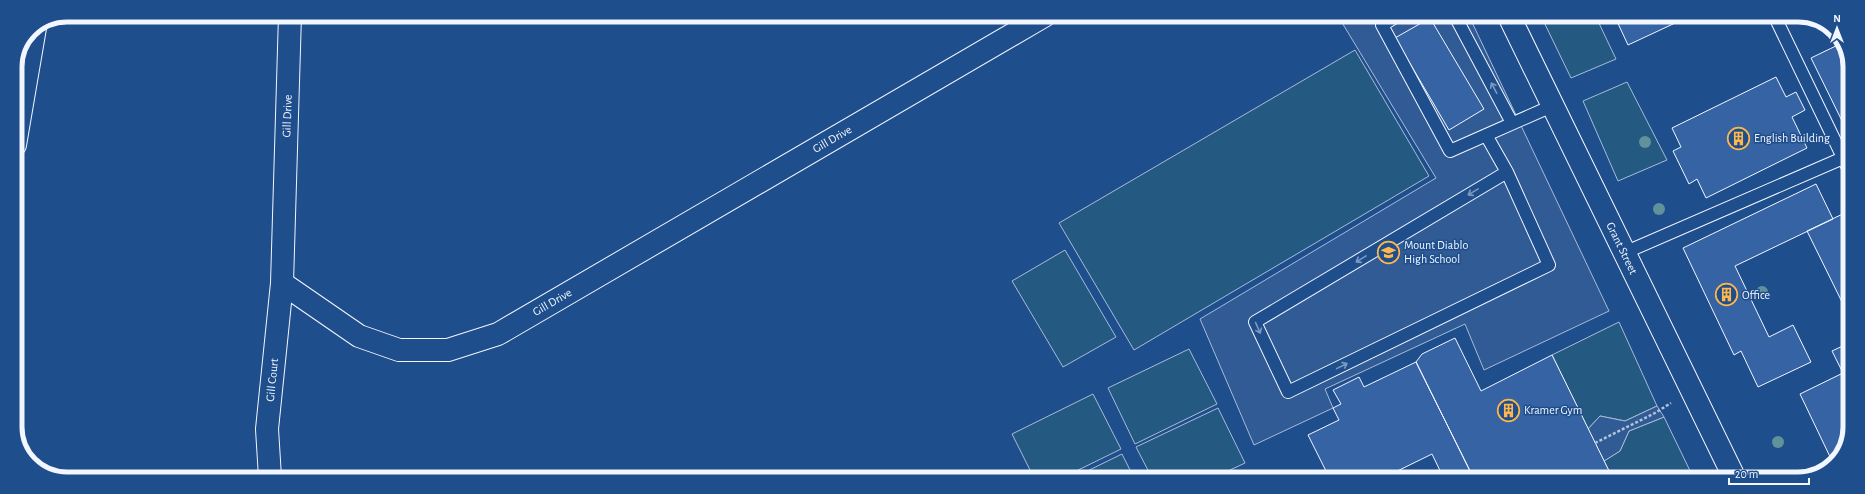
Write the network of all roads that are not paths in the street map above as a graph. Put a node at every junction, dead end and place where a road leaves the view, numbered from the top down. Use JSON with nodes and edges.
{"nodes":[{"id":1,"x":290,"y":22,"type":"edge"},
{"id":2,"x":1034,"y":22,"type":"edge"},
{"id":3,"x":1387,"y":22,"type":"edge"},
{"id":4,"x":1458,"y":22,"type":"edge"},
{"id":5,"x":1512,"y":22,"type":"edge"},
{"id":6,"x":1777,"y":22,"type":"edge"},
{"id":7,"x":33,"y":37,"type":"edge"},
{"id":8,"x":22,"y":103,"type":"edge"},
{"id":9,"x":1552,"y":106,"type":"junction"},
{"id":10,"x":1512,"y":123,"type":"junction"},
{"id":11,"x":1486,"y":135,"type":"junction"},
{"id":12,"x":1843,"y":158,"type":"joint"},
{"id":13,"x":1507,"y":172,"type":"junction"},
{"id":14,"x":1624,"y":253,"type":"junction"},
{"id":15,"x":282,"y":283,"type":"junction"},
{"id":16,"x":270,"y":472,"type":"edge"},
{"id":17,"x":1732,"y":472,"type":"edge"}],
"edges":[{"from":1,"to":15,"type":"main road","name":"Gill Drive"},
{"from":2,"to":15,"type":"main road","name":"Gill Drive"},
{"from":3,"to":11,"type":"lane"},
{"from":10,"to":4,"type":"lane","one_way":true},
{"from":5,"to":9,"type":"main road","name":"Grant Street"},
{"from":6,"to":12,"type":"lane"},
{"from":7,"to":8,"type":"main road"},
{"from":9,"to":10,"type":"lane"},
{"from":9,"to":14,"type":"main road","name":"Grant Street"},
{"from":10,"to":11,"type":"lane"},
{"from":11,"to":13,"type":"lane"},
{"from":12,"to":14,"type":"lane"},
{"from":13,"to":13,"type":"lane","one_way":true},
{"from":14,"to":17,"type":"main road","name":"Grant Street"},
{"from":15,"to":16,"type":"main road","name":"Gill Court"}]}
